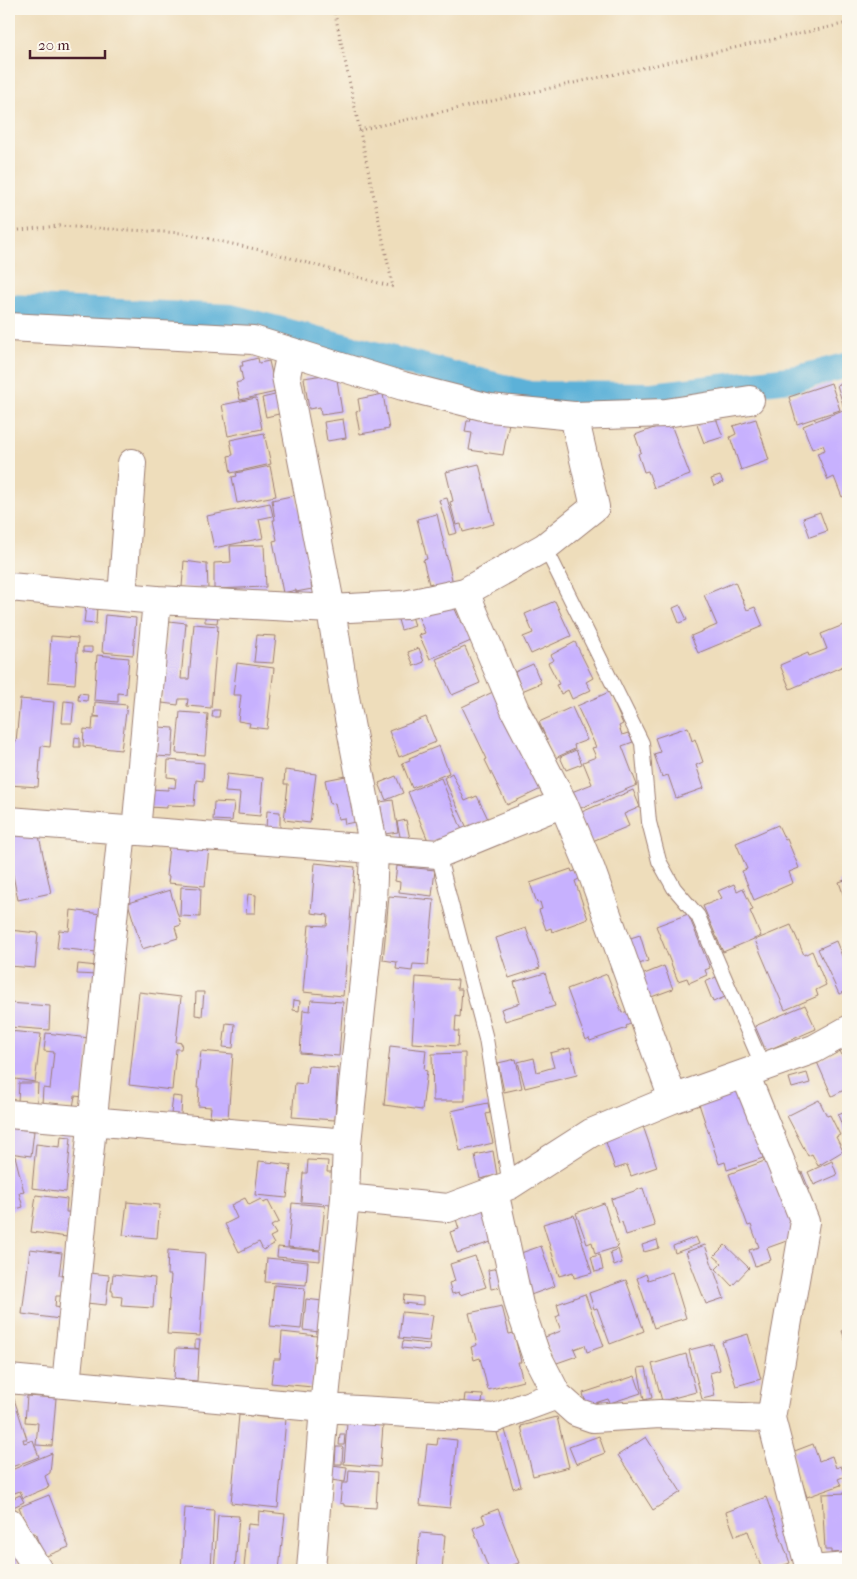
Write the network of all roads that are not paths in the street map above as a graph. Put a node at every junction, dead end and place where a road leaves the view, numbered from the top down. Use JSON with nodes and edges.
{"nodes":[{"id":1,"x":9,"y":327,"type":"edge"},
{"id":2,"x":291,"y":352,"type":"junction"},
{"id":3,"x":750,"y":400,"type":"dead end"},
{"id":4,"x":574,"y":416,"type":"junction"},
{"id":5,"x":132,"y":463,"type":"dead end"},
{"id":6,"x":545,"y":547,"type":"junction"},
{"id":7,"x":9,"y":587,"type":"edge"},
{"id":8,"x":465,"y":592,"type":"junction"},
{"id":9,"x":122,"y":597,"type":"junction"},
{"id":10,"x":157,"y":600,"type":"junction"},
{"id":11,"x":331,"y":609,"type":"junction"},
{"id":12,"x":563,"y":803,"type":"junction"},
{"id":13,"x":9,"y":821,"type":"edge"},
{"id":14,"x":129,"y":830,"type":"junction"},
{"id":15,"x":374,"y":849,"type":"junction"},
{"id":16,"x":438,"y":854,"type":"junction"},
{"id":17,"x":848,"y":1030,"type":"edge"},
{"id":18,"x":754,"y":1070,"type":"junction"},
{"id":19,"x":673,"y":1100,"type":"junction"},
{"id":20,"x":9,"y":1114,"type":"edge"},
{"id":21,"x":93,"y":1121,"type":"junction"},
{"id":22,"x":347,"y":1143,"type":"junction"},
{"id":23,"x":502,"y":1188,"type":"junction"},
{"id":24,"x":346,"y":1198,"type":"junction"},
{"id":25,"x":9,"y":1379,"type":"edge"},
{"id":26,"x":66,"y":1384,"type":"junction"},
{"id":27,"x":557,"y":1395,"type":"junction"},
{"id":28,"x":324,"y":1408,"type":"junction"},
{"id":29,"x":771,"y":1418,"type":"junction"},
{"id":30,"x":9,"y":1522,"type":"edge"},
{"id":31,"x":848,"y":1567,"type":"edge"},
{"id":32,"x":38,"y":1570,"type":"edge"},
{"id":33,"x":311,"y":1570,"type":"edge"},
{"id":34,"x":810,"y":1570,"type":"edge"}],
"edges":[{"from":1,"to":2,"type":"street"},
{"from":2,"to":4,"type":"street"},
{"from":2,"to":11,"type":"street"},
{"from":3,"to":4,"type":"street"},
{"from":4,"to":6,"type":"street"},
{"from":5,"to":9,"type":"street"},
{"from":6,"to":8,"type":"street"},
{"from":6,"to":18,"type":"lane"},
{"from":7,"to":9,"type":"street"},
{"from":8,"to":11,"type":"street"},
{"from":8,"to":12,"type":"street"},
{"from":9,"to":10,"type":"street"},
{"from":10,"to":11,"type":"street"},
{"from":10,"to":14,"type":"street"},
{"from":11,"to":15,"type":"street"},
{"from":12,"to":16,"type":"street"},
{"from":12,"to":19,"type":"street"},
{"from":13,"to":14,"type":"street"},
{"from":14,"to":15,"type":"street"},
{"from":14,"to":21,"type":"street"},
{"from":15,"to":16,"type":"street"},
{"from":15,"to":22,"type":"street"},
{"from":16,"to":23,"type":"lane"},
{"from":17,"to":18,"type":"street"},
{"from":18,"to":19,"type":"street"},
{"from":18,"to":29,"type":"street"},
{"from":19,"to":23,"type":"street"},
{"from":20,"to":21,"type":"street"},
{"from":21,"to":22,"type":"street"},
{"from":21,"to":26,"type":"street"},
{"from":22,"to":24,"type":"street"},
{"from":23,"to":24,"type":"street"},
{"from":23,"to":27,"type":"street"},
{"from":24,"to":28,"type":"street"},
{"from":25,"to":26,"type":"street"},
{"from":26,"to":28,"type":"street"},
{"from":27,"to":28,"type":"street"},
{"from":27,"to":29,"type":"street"},
{"from":28,"to":33,"type":"street"},
{"from":29,"to":34,"type":"street"},
{"from":30,"to":32,"type":"street"},
{"from":31,"to":34,"type":"street"}]}
